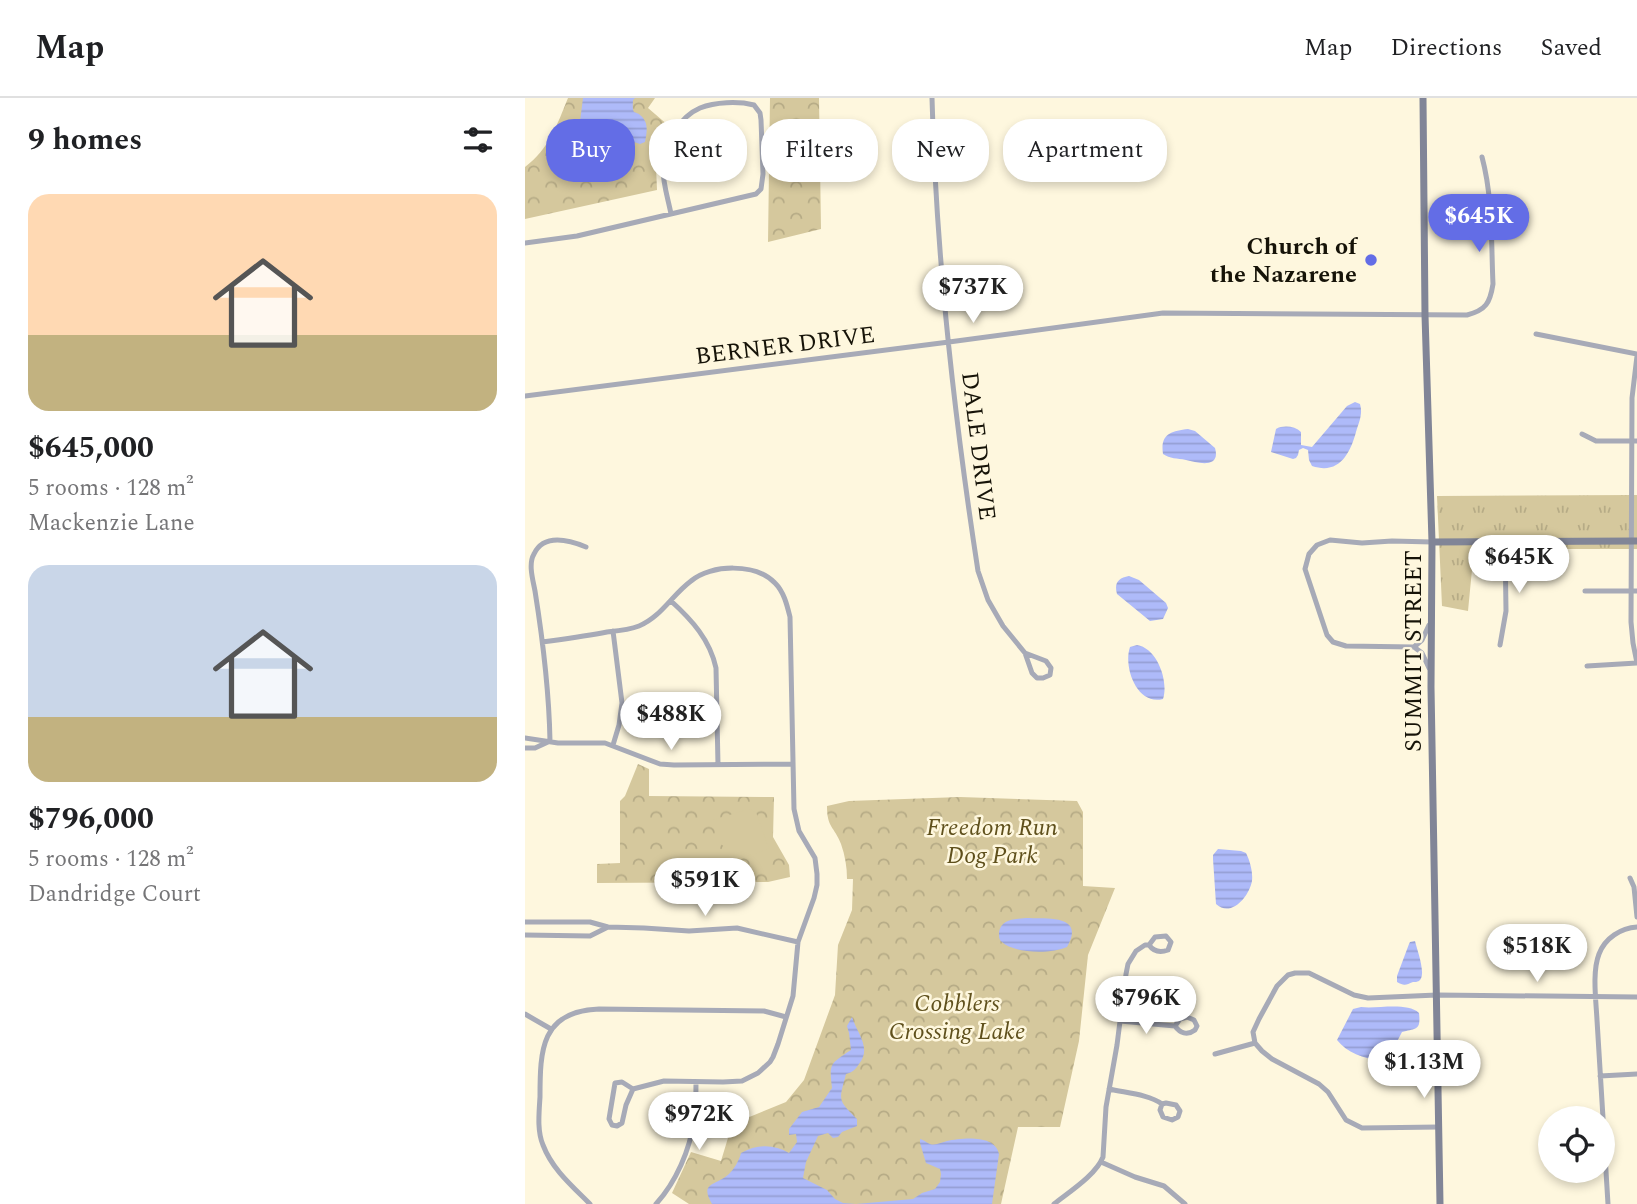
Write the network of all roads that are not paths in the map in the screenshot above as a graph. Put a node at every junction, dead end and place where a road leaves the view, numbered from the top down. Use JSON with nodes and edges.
{"nodes":[{"id":1,"x":939,"y":98,"type":"edge"},
{"id":2,"x":1423,"y":98,"type":"edge"},
{"id":3,"x":932,"y":101,"type":"edge"},
{"id":4,"x":1482,"y":157,"type":"dead end"},
{"id":5,"x":671,"y":214,"type":"junction"},
{"id":6,"x":525,"y":243,"type":"edge"},
{"id":7,"x":1425,"y":315,"type":"junction"},
{"id":8,"x":1536,"y":334,"type":"dead end"},
{"id":9,"x":949,"y":342,"type":"junction"},
{"id":10,"x":1637,"y":355,"type":"edge"},
{"id":11,"x":525,"y":396,"type":"edge"},
{"id":12,"x":1582,"y":434,"type":"dead end"},
{"id":13,"x":1635,"y":441,"type":"edge"},
{"id":14,"x":1432,"y":541,"type":"junction"},
{"id":15,"x":1505,"y":541,"type":"junction"},
{"id":16,"x":1635,"y":541,"type":"edge"},
{"id":17,"x":586,"y":547,"type":"dead end"},
{"id":18,"x":1585,"y":591,"type":"dead end"},
{"id":19,"x":1634,"y":591,"type":"edge"},
{"id":20,"x":671,"y":601,"type":"junction"},
{"id":21,"x":1432,"y":616,"type":"junction"},
{"id":22,"x":613,"y":631,"type":"junction"},
{"id":23,"x":543,"y":642,"type":"junction"},
{"id":24,"x":1500,"y":645,"type":"dead end"},
{"id":25,"x":1414,"y":647,"type":"junction"},
{"id":26,"x":1025,"y":653,"type":"junction"},
{"id":27,"x":1637,"y":663,"type":"edge"},
{"id":28,"x":1587,"y":666,"type":"dead end"},
{"id":29,"x":1431,"y":687,"type":"junction"},
{"id":30,"x":525,"y":738,"type":"edge"},
{"id":31,"x":550,"y":741,"type":"junction"},
{"id":32,"x":613,"y":745,"type":"junction"},
{"id":33,"x":525,"y":748,"type":"edge"},
{"id":34,"x":793,"y":764,"type":"junction"},
{"id":35,"x":718,"y":765,"type":"junction"},
{"id":36,"x":1630,"y":878,"type":"dead end"},
{"id":37,"x":1637,"y":917,"type":"edge"},
{"id":38,"x":525,"y":922,"type":"edge"},
{"id":39,"x":1637,"y":926,"type":"edge"},
{"id":40,"x":608,"y":927,"type":"junction"},
{"id":41,"x":525,"y":936,"type":"edge"},
{"id":42,"x":798,"y":942,"type":"junction"},
{"id":43,"x":1149,"y":945,"type":"dead end"},
{"id":44,"x":1437,"y":995,"type":"junction"},
{"id":45,"x":1596,"y":997,"type":"junction"},
{"id":46,"x":1637,"y":997,"type":"edge"},
{"id":47,"x":525,"y":1014,"type":"edge"},
{"id":48,"x":786,"y":1017,"type":"junction"},
{"id":49,"x":1120,"y":1021,"type":"junction"},
{"id":50,"x":1175,"y":1026,"type":"dead end"},
{"id":51,"x":551,"y":1029,"type":"junction"},
{"id":52,"x":1255,"y":1043,"type":"junction"},
{"id":53,"x":1215,"y":1054,"type":"dead end"},
{"id":54,"x":1637,"y":1074,"type":"edge"},
{"id":55,"x":1600,"y":1076,"type":"junction"},
{"id":56,"x":695,"y":1082,"type":"junction"},
{"id":57,"x":633,"y":1089,"type":"junction"},
{"id":58,"x":1109,"y":1089,"type":"junction"},
{"id":59,"x":1162,"y":1104,"type":"dead end"},
{"id":60,"x":1602,"y":1106,"type":"edge"},
{"id":61,"x":1439,"y":1127,"type":"junction"},
{"id":62,"x":1101,"y":1162,"type":"junction"},
{"id":63,"x":1607,"y":1183,"type":"edge"},
{"id":64,"x":590,"y":1204,"type":"edge"},
{"id":65,"x":656,"y":1204,"type":"edge"},
{"id":66,"x":1054,"y":1204,"type":"edge"},
{"id":67,"x":1185,"y":1204,"type":"edge"},
{"id":68,"x":1440,"y":1204,"type":"edge"},
{"id":69,"x":1608,"y":1204,"type":"edge"}],
"edges":[{"from":1,"to":3,"type":"street","name":"DALE DRIVE"},
{"from":2,"to":7,"type":"main road","name":"SUMMIT STREET"},
{"from":3,"to":9,"type":"street","name":"DALE DRIVE"},
{"from":4,"to":7,"type":"street","name":"BERNER DRIVE"},
{"from":5,"to":5,"type":"street"},
{"from":5,"to":6,"type":"street"},
{"from":7,"to":9,"type":"street","name":"BERNER DRIVE"},
{"from":7,"to":14,"type":"main road","name":"SUMMIT STREET"},
{"from":8,"to":10,"type":"street"},
{"from":9,"to":11,"type":"street","name":"BERNER DRIVE"},
{"from":9,"to":26,"type":"street","name":"DALE DRIVE"},
{"from":10,"to":13,"type":"street"},
{"from":12,"to":13,"type":"street"},
{"from":13,"to":16,"type":"street"},
{"from":14,"to":15,"type":"main road"},
{"from":14,"to":21,"type":"main road","name":"SUMMIT STREET"},
{"from":14,"to":25,"type":"street"},
{"from":15,"to":16,"type":"main road"},
{"from":15,"to":24,"type":"street"},
{"from":16,"to":19,"type":"street"},
{"from":17,"to":23,"type":"street"},
{"from":18,"to":19,"type":"street"},
{"from":19,"to":27,"type":"street"},
{"from":20,"to":22,"type":"street"},
{"from":20,"to":34,"type":"street"},
{"from":20,"to":35,"type":"street"},
{"from":21,"to":25,"type":"street"},
{"from":21,"to":29,"type":"main road","name":"SUMMIT STREET"},
{"from":22,"to":23,"type":"street"},
{"from":22,"to":32,"type":"street"},
{"from":23,"to":31,"type":"street"},
{"from":25,"to":29,"type":"street"},
{"from":26,"to":26,"type":"street","name":"DALE DRIVE"},
{"from":27,"to":28,"type":"street"},
{"from":29,"to":44,"type":"main road","name":"SUMMIT STREET"},
{"from":30,"to":31,"type":"street"},
{"from":31,"to":32,"type":"street"},
{"from":31,"to":33,"type":"street"},
{"from":32,"to":35,"type":"street"},
{"from":34,"to":35,"type":"street"},
{"from":34,"to":42,"type":"street"},
{"from":36,"to":37,"type":"street"},
{"from":38,"to":40,"type":"street"},
{"from":39,"to":45,"type":"street"},
{"from":40,"to":41,"type":"street"},
{"from":40,"to":42,"type":"street"},
{"from":42,"to":48,"type":"street"},
{"from":43,"to":49,"type":"street"},
{"from":44,"to":45,"type":"street"},
{"from":44,"to":52,"type":"street"},
{"from":44,"to":61,"type":"main road","name":"SUMMIT STREET"},
{"from":45,"to":46,"type":"street"},
{"from":45,"to":55,"type":"street"},
{"from":47,"to":51,"type":"street"},
{"from":48,"to":51,"type":"street"},
{"from":48,"to":56,"type":"street"},
{"from":49,"to":50,"type":"street"},
{"from":49,"to":58,"type":"street"},
{"from":51,"to":64,"type":"street"},
{"from":52,"to":53,"type":"street"},
{"from":52,"to":61,"type":"street"},
{"from":54,"to":55,"type":"street"},
{"from":55,"to":60,"type":"street"},
{"from":56,"to":57,"type":"street"},
{"from":56,"to":65,"type":"street"},
{"from":57,"to":57,"type":"street"},
{"from":58,"to":59,"type":"street"},
{"from":58,"to":62,"type":"street"},
{"from":61,"to":68,"type":"main road","name":"SUMMIT STREET"},
{"from":62,"to":66,"type":"street"},
{"from":62,"to":67,"type":"street"},
{"from":63,"to":69,"type":"street"}]}
